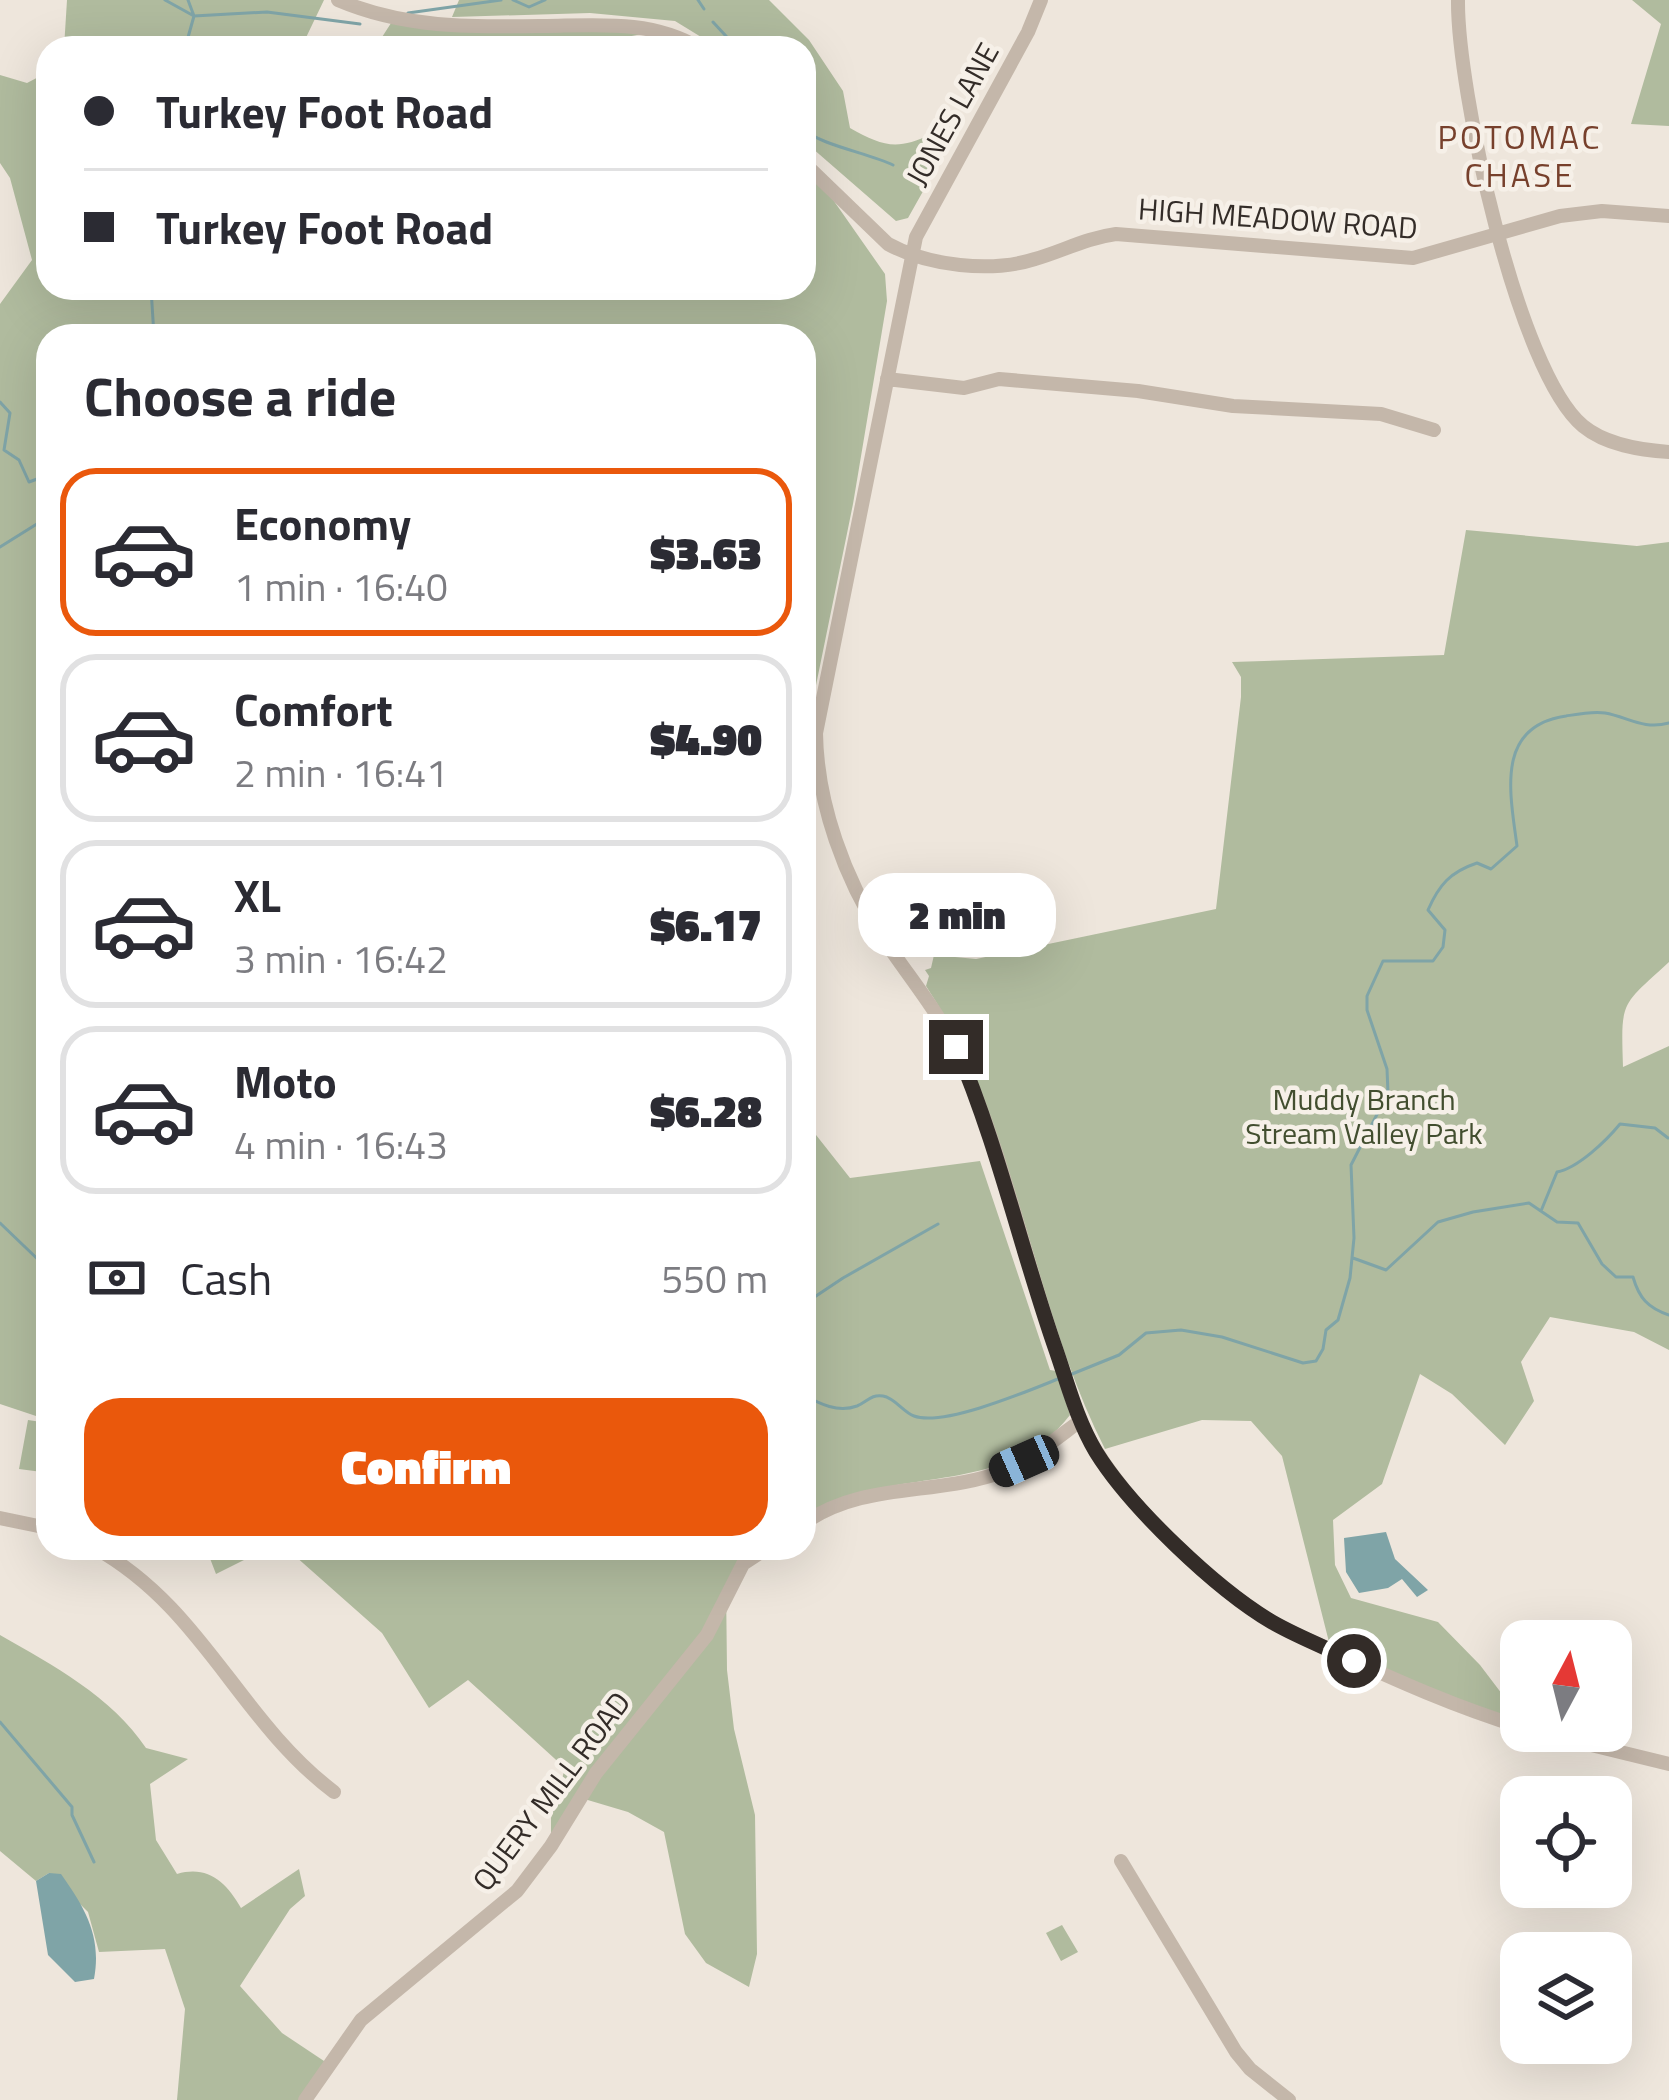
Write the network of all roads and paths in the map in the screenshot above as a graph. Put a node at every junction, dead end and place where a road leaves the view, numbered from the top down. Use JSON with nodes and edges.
{"nodes":[{"id":1,"x":338,"y":0,"type":"edge"},
{"id":2,"x":1041,"y":0,"type":"edge"},
{"id":3,"x":1458,"y":0,"type":"edge"},
{"id":4,"x":675,"y":36,"type":"edge"},
{"id":5,"x":816,"y":175,"type":"edge"},
{"id":6,"x":1669,"y":216,"type":"edge"},
{"id":7,"x":1499,"y":236,"type":"junction"},
{"id":8,"x":913,"y":255,"type":"junction"},
{"id":9,"x":887,"y":379,"type":"junction"},
{"id":10,"x":1434,"y":430,"type":"dead end"},
{"id":11,"x":1669,"y":452,"type":"edge"},
{"id":12,"x":816,"y":733,"type":"edge"},
{"id":13,"x":816,"y":786,"type":"edge"},
{"id":14,"x":1080,"y":1421,"type":"junction"},
{"id":15,"x":816,"y":1516,"type":"edge"},
{"id":16,"x":0,"y":1517,"type":"edge"},
{"id":17,"x":36,"y":1525,"type":"edge"},
{"id":18,"x":117,"y":1560,"type":"edge"},
{"id":19,"x":749,"y":1560,"type":"edge"},
{"id":20,"x":1500,"y":1719,"type":"edge"},
{"id":21,"x":1623,"y":1752,"type":"edge"},
{"id":22,"x":1669,"y":1763,"type":"edge"},
{"id":23,"x":334,"y":1792,"type":"dead end"},
{"id":24,"x":1121,"y":1862,"type":"dead end"},
{"id":25,"x":305,"y":2100,"type":"edge"},
{"id":26,"x":1288,"y":2100,"type":"edge"}],
"edges":[{"from":1,"to":4,"type":"street"},
{"from":2,"to":8,"type":"street","name":"JONES LANE"},
{"from":3,"to":7,"type":"street"},
{"from":5,"to":8,"type":"street"},
{"from":6,"to":7,"type":"street","name":"HIGH MEADOW ROAD"},
{"from":7,"to":8,"type":"street","name":"HIGH MEADOW ROAD"},
{"from":7,"to":11,"type":"street"},
{"from":8,"to":9,"type":"street","name":"JONES LANE"},
{"from":9,"to":10,"type":"street"},
{"from":9,"to":12,"type":"street","name":"JONES LANE"},
{"from":13,"to":14,"type":"street","name":"JONES LANE"},
{"from":14,"to":15,"type":"street"},
{"from":14,"to":20,"type":"street","name":"JONES LANE"},
{"from":16,"to":17,"type":"street"},
{"from":18,"to":23,"type":"street"},
{"from":19,"to":25,"type":"street","name":"QUERY MILL ROAD"},
{"from":21,"to":22,"type":"street"},
{"from":24,"to":26,"type":"street"}]}
